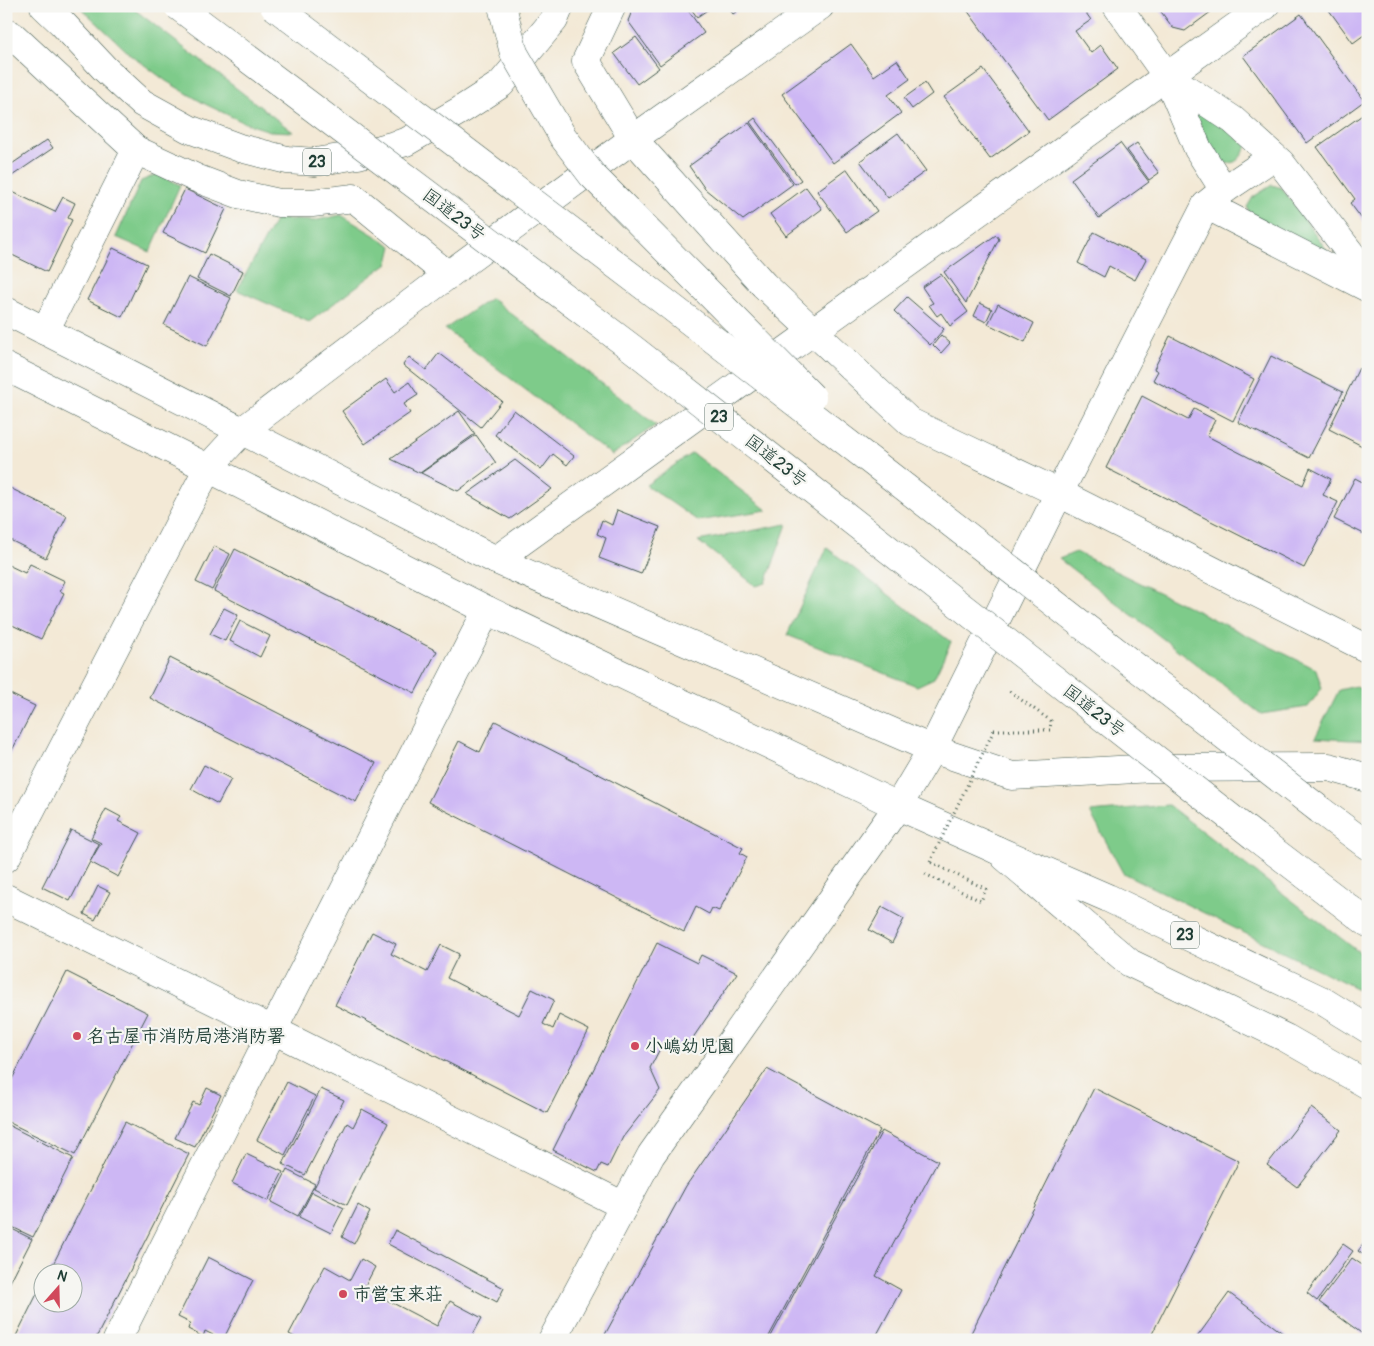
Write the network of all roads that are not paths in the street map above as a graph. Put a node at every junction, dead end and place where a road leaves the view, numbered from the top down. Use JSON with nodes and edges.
{"nodes":[{"id":1,"x":178,"y":6,"type":"edge"},
{"id":2,"x":274,"y":6,"type":"edge"},
{"id":3,"x":502,"y":6,"type":"edge"},
{"id":4,"x":560,"y":6,"type":"edge"},
{"id":5,"x":612,"y":6,"type":"edge"},
{"id":6,"x":820,"y":6,"type":"edge"},
{"id":7,"x":1117,"y":6,"type":"edge"},
{"id":8,"x":1266,"y":6,"type":"edge"},
{"id":9,"x":53,"y":14,"type":"edge"},
{"id":10,"x":6,"y":32,"type":"edge"},
{"id":11,"x":1167,"y":76,"type":"junction"},
{"id":12,"x":633,"y":139,"type":"junction"},
{"id":13,"x":136,"y":150,"type":"junction"},
{"id":14,"x":1273,"y":157,"type":"junction"},
{"id":15,"x":1215,"y":197,"type":"junction"},
{"id":16,"x":448,"y":274,"type":"junction"},
{"id":17,"x":1366,"y":282,"type":"edge"},
{"id":18,"x":6,"y":312,"type":"edge"},
{"id":19,"x":45,"y":331,"type":"junction"},
{"id":20,"x":813,"y":331,"type":"junction"},
{"id":21,"x":6,"y":368,"type":"edge"},
{"id":22,"x":242,"y":431,"type":"junction"},
{"id":23,"x":208,"y":468,"type":"junction"},
{"id":24,"x":884,"y":470,"type":"junction"},
{"id":25,"x":1059,"y":493,"type":"junction"},
{"id":26,"x":496,"y":560,"type":"junction"},
{"id":27,"x":487,"y":610,"type":"junction"},
{"id":28,"x":1368,"y":649,"type":"edge"},
{"id":29,"x":932,"y":749,"type":"junction"},
{"id":30,"x":1368,"y":778,"type":"edge"},
{"id":31,"x":898,"y":806,"type":"junction"},
{"id":32,"x":1368,"y":846,"type":"edge"},
{"id":33,"x":997,"y":850,"type":"junction"},
{"id":34,"x":6,"y":858,"type":"edge"},
{"id":35,"x":6,"y":898,"type":"edge"},
{"id":36,"x":1368,"y":923,"type":"edge"},
{"id":37,"x":1368,"y":1029,"type":"edge"},
{"id":38,"x":273,"y":1030,"type":"junction"},
{"id":39,"x":1368,"y":1085,"type":"edge"},
{"id":40,"x":624,"y":1206,"type":"junction"},
{"id":41,"x":117,"y":1340,"type":"edge"},
{"id":42,"x":552,"y":1340,"type":"edge"}],
"edges":[{"from":1,"to":36,"type":"main road","name":"国道23号","number":"23","bridge":true},
{"from":2,"to":24,"type":"main road","bridge":true},
{"from":3,"to":24,"type":"main road","bridge":true},
{"from":4,"to":9,"type":"main road","number":"23"},
{"from":5,"to":12,"type":"main road"},
{"from":6,"to":12,"type":"main road"},
{"from":7,"to":11,"type":"main road"},
{"from":8,"to":11,"type":"main road"},
{"from":10,"to":13,"type":"main road"},
{"from":11,"to":14,"type":"main road"},
{"from":11,"to":15,"type":"main road"},
{"from":11,"to":20,"type":"main road"},
{"from":12,"to":16,"type":"main road"},
{"from":12,"to":20,"type":"main road"},
{"from":13,"to":16,"type":"main road"},
{"from":13,"to":19,"type":"main road"},
{"from":14,"to":15,"type":"main road"},
{"from":14,"to":17,"type":"main road"},
{"from":15,"to":17,"type":"main road"},
{"from":15,"to":25,"type":"main road"},
{"from":16,"to":22,"type":"main road"},
{"from":18,"to":19,"type":"main road"},
{"from":19,"to":22,"type":"main road"},
{"from":20,"to":25,"type":"main road"},
{"from":20,"to":26,"type":"main road"},
{"from":21,"to":23,"type":"main road"},
{"from":22,"to":23,"type":"main road"},
{"from":22,"to":26,"type":"main road"},
{"from":23,"to":27,"type":"main road"},
{"from":23,"to":34,"type":"main road"},
{"from":24,"to":32,"type":"main road","bridge":true},
{"from":25,"to":28,"type":"main road"},
{"from":25,"to":29,"type":"main road"},
{"from":26,"to":29,"type":"main road"},
{"from":27,"to":31,"type":"main road"},
{"from":27,"to":38,"type":"main road"},
{"from":29,"to":30,"type":"main road"},
{"from":29,"to":31,"type":"main road"},
{"from":31,"to":33,"type":"main road"},
{"from":31,"to":40,"type":"main road"},
{"from":33,"to":37,"type":"main road","number":"23"},
{"from":33,"to":39,"type":"main road"},
{"from":35,"to":38,"type":"main road"},
{"from":38,"to":40,"type":"main road"},
{"from":38,"to":41,"type":"main road"},
{"from":40,"to":42,"type":"main road"}]}
